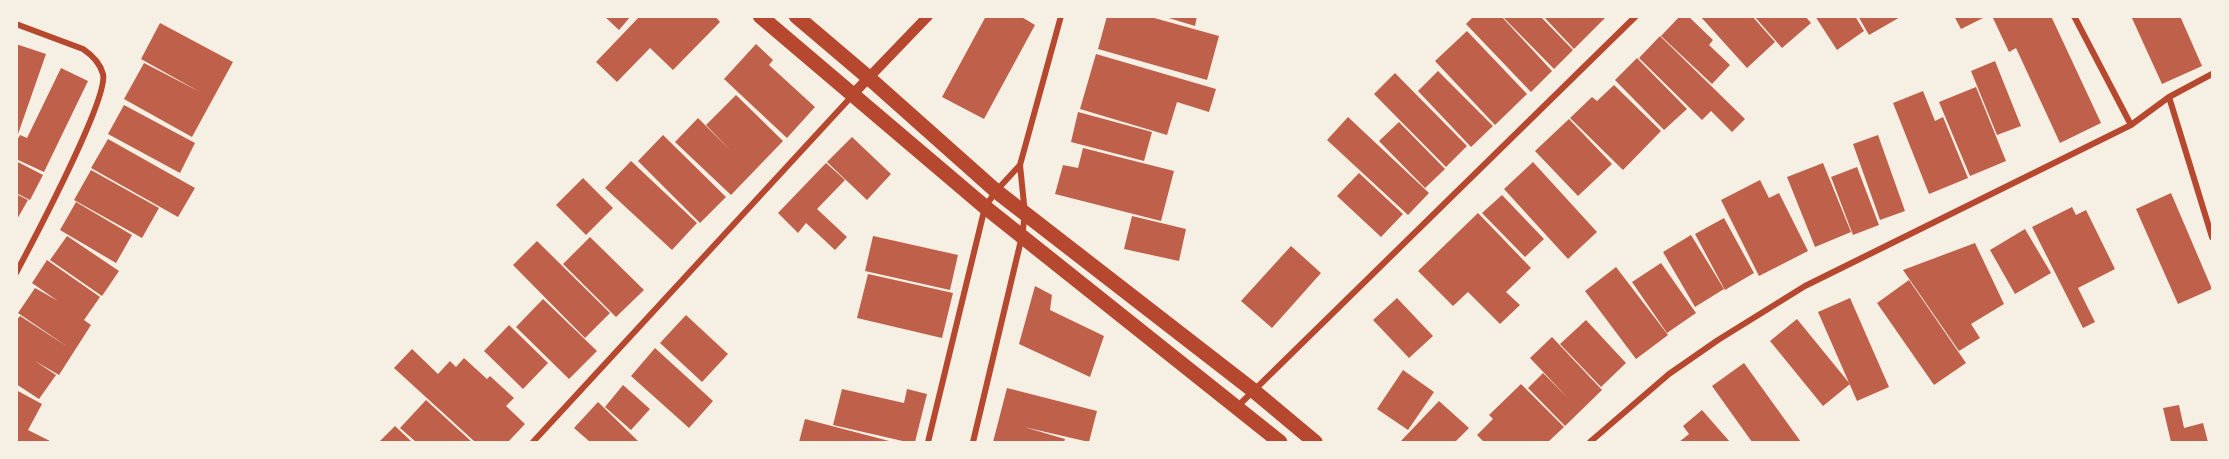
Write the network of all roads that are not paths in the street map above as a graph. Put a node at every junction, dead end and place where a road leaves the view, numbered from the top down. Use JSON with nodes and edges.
{"nodes":[{"id":1,"x":760,"y":16,"type":"edge"},
{"id":2,"x":795,"y":16,"type":"edge"},
{"id":3,"x":928,"y":16,"type":"edge"},
{"id":4,"x":1061,"y":16,"type":"edge"},
{"id":5,"x":1636,"y":16,"type":"edge"},
{"id":6,"x":2074,"y":16,"type":"edge"},
{"id":7,"x":16,"y":24,"type":"edge"},
{"id":8,"x":2212,"y":74,"type":"edge"},
{"id":9,"x":869,"y":78,"type":"junction"},
{"id":10,"x":854,"y":94,"type":"junction"},
{"id":11,"x":2169,"y":97,"type":"junction"},
{"id":12,"x":2131,"y":124,"type":"junction"},
{"id":13,"x":1020,"y":165,"type":"junction"},
{"id":14,"x":996,"y":191,"type":"junction"},
{"id":15,"x":985,"y":207,"type":"junction"},
{"id":16,"x":1025,"y":214,"type":"junction"},
{"id":17,"x":1022,"y":236,"type":"junction"},
{"id":18,"x":2212,"y":237,"type":"edge"},
{"id":19,"x":16,"y":273,"type":"edge"},
{"id":20,"x":1254,"y":391,"type":"junction"},
{"id":21,"x":1237,"y":407,"type":"junction"},
{"id":22,"x":533,"y":442,"type":"edge"},
{"id":23,"x":928,"y":442,"type":"edge"},
{"id":24,"x":973,"y":442,"type":"edge"},
{"id":25,"x":1280,"y":442,"type":"edge"},
{"id":26,"x":1315,"y":442,"type":"edge"},
{"id":27,"x":1590,"y":442,"type":"edge"}],
"edges":[{"from":1,"to":10,"type":"main road"},
{"from":2,"to":9,"type":"main road"},
{"from":3,"to":9,"type":"street"},
{"from":4,"to":13,"type":"street"},
{"from":5,"to":20,"type":"street"},
{"from":6,"to":12,"type":"street"},
{"from":7,"to":19,"type":"street"},
{"from":8,"to":11,"type":"street"},
{"from":9,"to":10,"type":"street"},
{"from":9,"to":14,"type":"main road"},
{"from":10,"to":15,"type":"main road"},
{"from":10,"to":22,"type":"street"},
{"from":11,"to":12,"type":"street"},
{"from":11,"to":18,"type":"street"},
{"from":12,"to":27,"type":"street"},
{"from":13,"to":14,"type":"street"},
{"from":13,"to":16,"type":"street"},
{"from":14,"to":15,"type":"street"},
{"from":14,"to":16,"type":"main road"},
{"from":15,"to":17,"type":"main road"},
{"from":15,"to":23,"type":"street"},
{"from":16,"to":17,"type":"street"},
{"from":16,"to":20,"type":"main road"},
{"from":17,"to":21,"type":"main road"},
{"from":17,"to":24,"type":"street"},
{"from":20,"to":21,"type":"street"},
{"from":20,"to":26,"type":"main road"},
{"from":21,"to":25,"type":"main road"}]}
